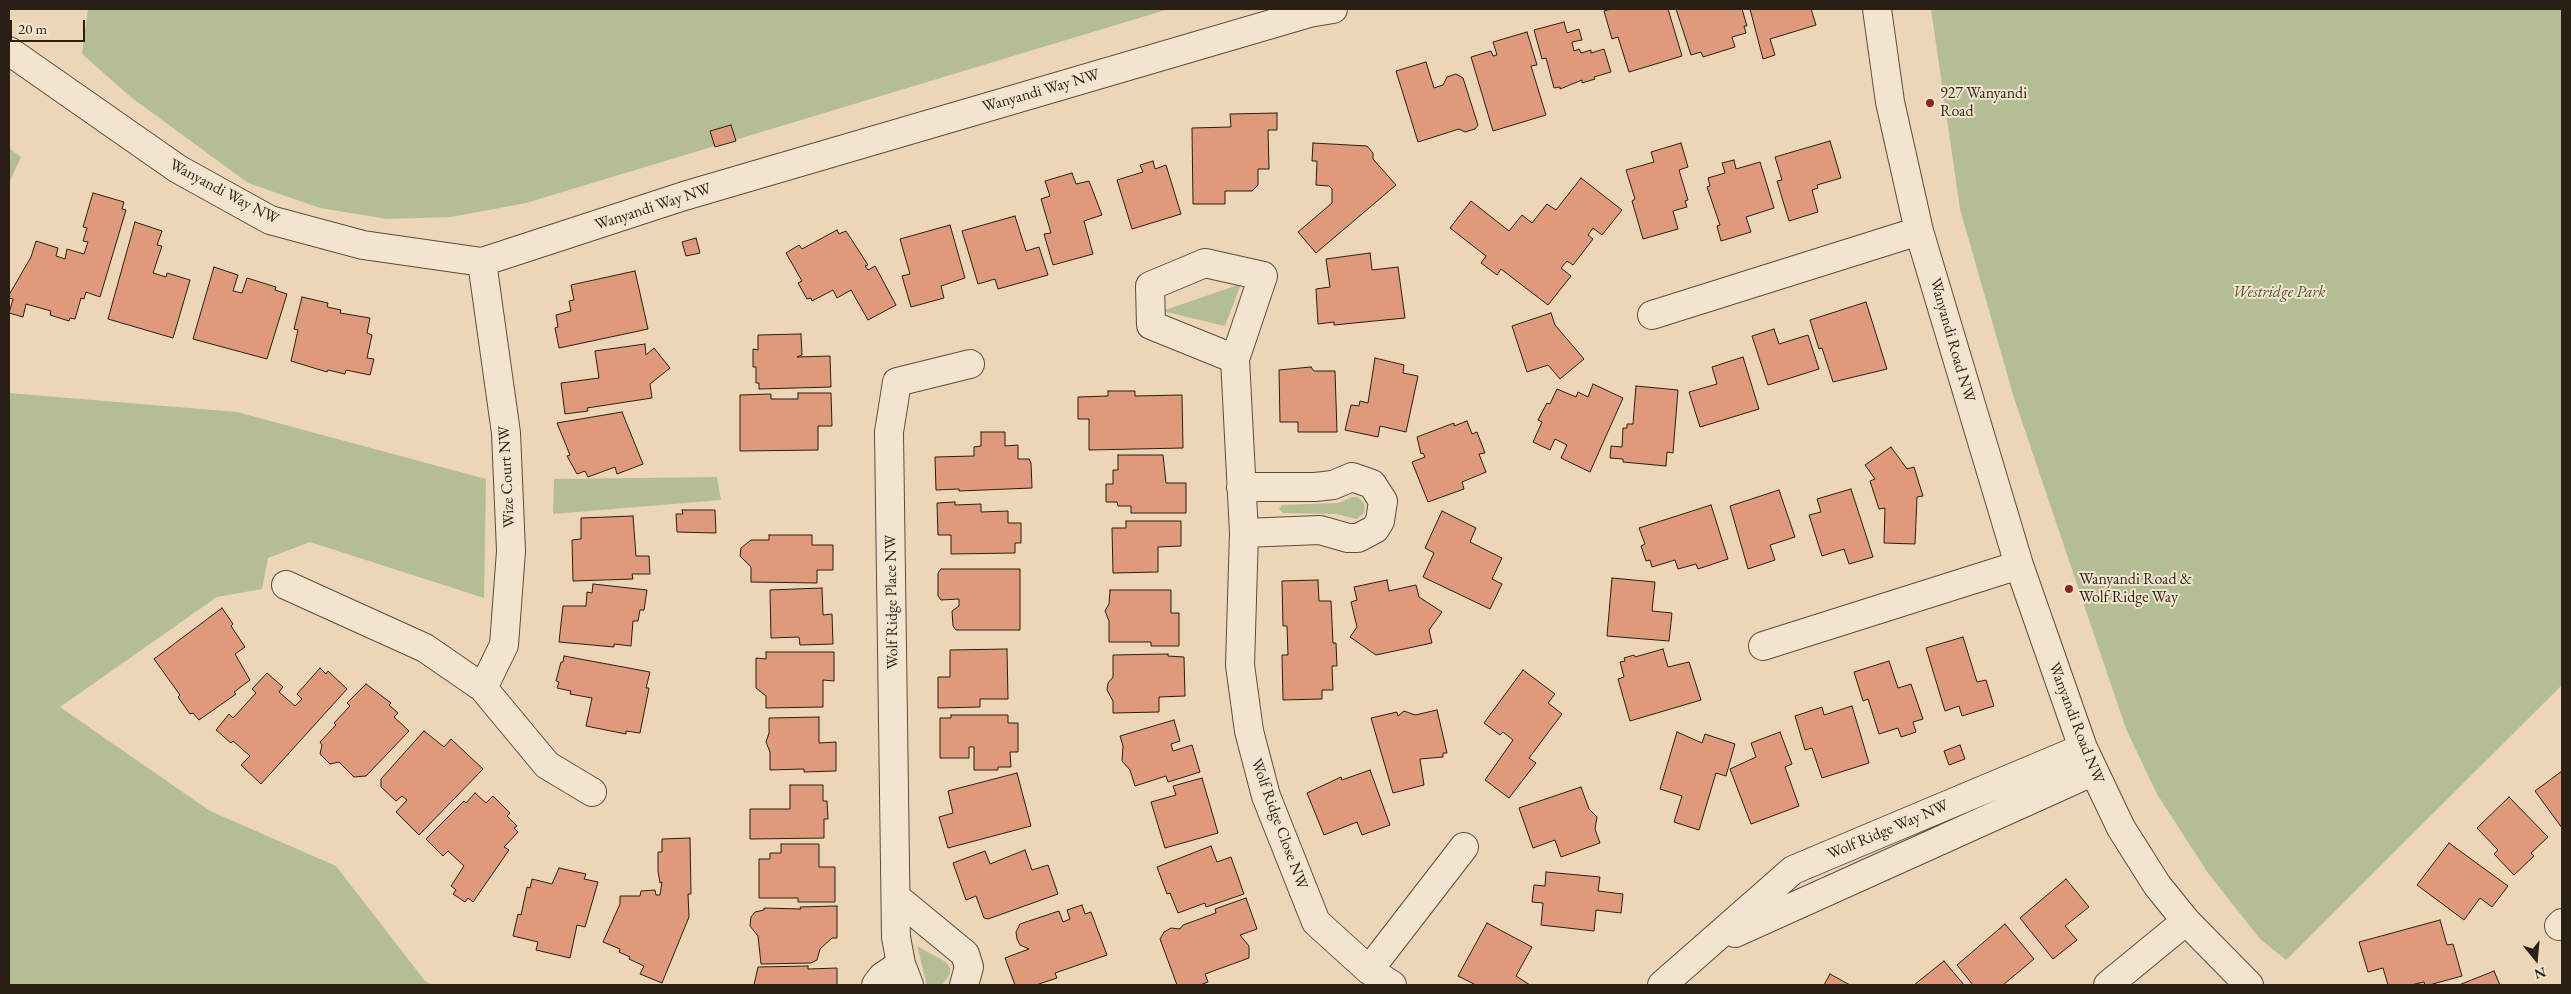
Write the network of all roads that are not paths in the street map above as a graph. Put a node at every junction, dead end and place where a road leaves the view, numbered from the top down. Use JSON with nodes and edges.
{"nodes":[{"id":1,"x":1332,"y":9,"type":"edge"},
{"id":2,"x":1877,"y":9,"type":"edge"},
{"id":3,"x":9,"y":51,"type":"edge"},
{"id":4,"x":1919,"y":231,"type":"junction"},
{"id":5,"x":482,"y":262,"type":"junction"},
{"id":6,"x":1652,"y":315,"type":"dead end"},
{"id":7,"x":1235,"y":359,"type":"dead end"},
{"id":8,"x":970,"y":364,"type":"dead end"},
{"id":9,"x":1241,"y":487,"type":"junction"},
{"id":10,"x":1244,"y":533,"type":"junction"},
{"id":11,"x":2019,"y":565,"type":"junction"},
{"id":12,"x":286,"y":585,"type":"dead end"},
{"id":13,"x":1763,"y":646,"type":"dead end"},
{"id":14,"x":483,"y":688,"type":"junction"},
{"id":15,"x":2087,"y":760,"type":"junction"},
{"id":16,"x":592,"y":792,"type":"dead end"},
{"id":17,"x":1464,"y":847,"type":"dead end"},
{"id":18,"x":897,"y":898,"type":"junction"},
{"id":19,"x":2186,"y":922,"type":"junction"},
{"id":20,"x":1369,"y":970,"type":"junction"},
{"id":21,"x":905,"y":975,"type":"edge"},
{"id":22,"x":876,"y":985,"type":"edge"},
{"id":23,"x":964,"y":985,"type":"edge"},
{"id":24,"x":1392,"y":985,"type":"edge"},
{"id":25,"x":1662,"y":985,"type":"edge"},
{"id":26,"x":2108,"y":985,"type":"edge"},
{"id":27,"x":2249,"y":985,"type":"edge"}],
"edges":[{"from":1,"to":5,"type":"street","name":"Wanyandi Way NW"},
{"from":2,"to":4,"type":"street","name":"Wanyandi Road NW"},
{"from":3,"to":5,"type":"street","name":"Wanyandi Way NW"},
{"from":4,"to":6,"type":"street"},
{"from":4,"to":11,"type":"street","name":"Wanyandi Road NW"},
{"from":5,"to":14,"type":"street","name":"Wize Court NW"},
{"from":7,"to":9,"type":"street","name":"Wolf Ridge Close NW"},
{"from":8,"to":18,"type":"street","name":"Wolf Ridge Place NW"},
{"from":9,"to":10,"type":"street","name":"Wolf Ridge Close NW"},
{"from":9,"to":10,"type":"street"},
{"from":10,"to":20,"type":"street","name":"Wolf Ridge Close NW"},
{"from":11,"to":13,"type":"street"},
{"from":11,"to":15,"type":"street","name":"Wanyandi Road NW"},
{"from":12,"to":14,"type":"street"},
{"from":14,"to":16,"type":"street"},
{"from":15,"to":19,"type":"street","name":"Wanyandi Road NW"},
{"from":15,"to":25,"type":"street","name":"Wolf Ridge Way NW"},
{"from":17,"to":20,"type":"street"},
{"from":18,"to":21,"type":"street","name":"Wolf Ridge Place NW"},
{"from":18,"to":23,"type":"street"},
{"from":19,"to":26,"type":"street"},
{"from":19,"to":27,"type":"street","name":"Wanyandi Road NW"},
{"from":20,"to":24,"type":"street","name":"Wolf Ridge Close NW"},
{"from":21,"to":22,"type":"street","name":"Wolf Ridge Place NW"}]}
